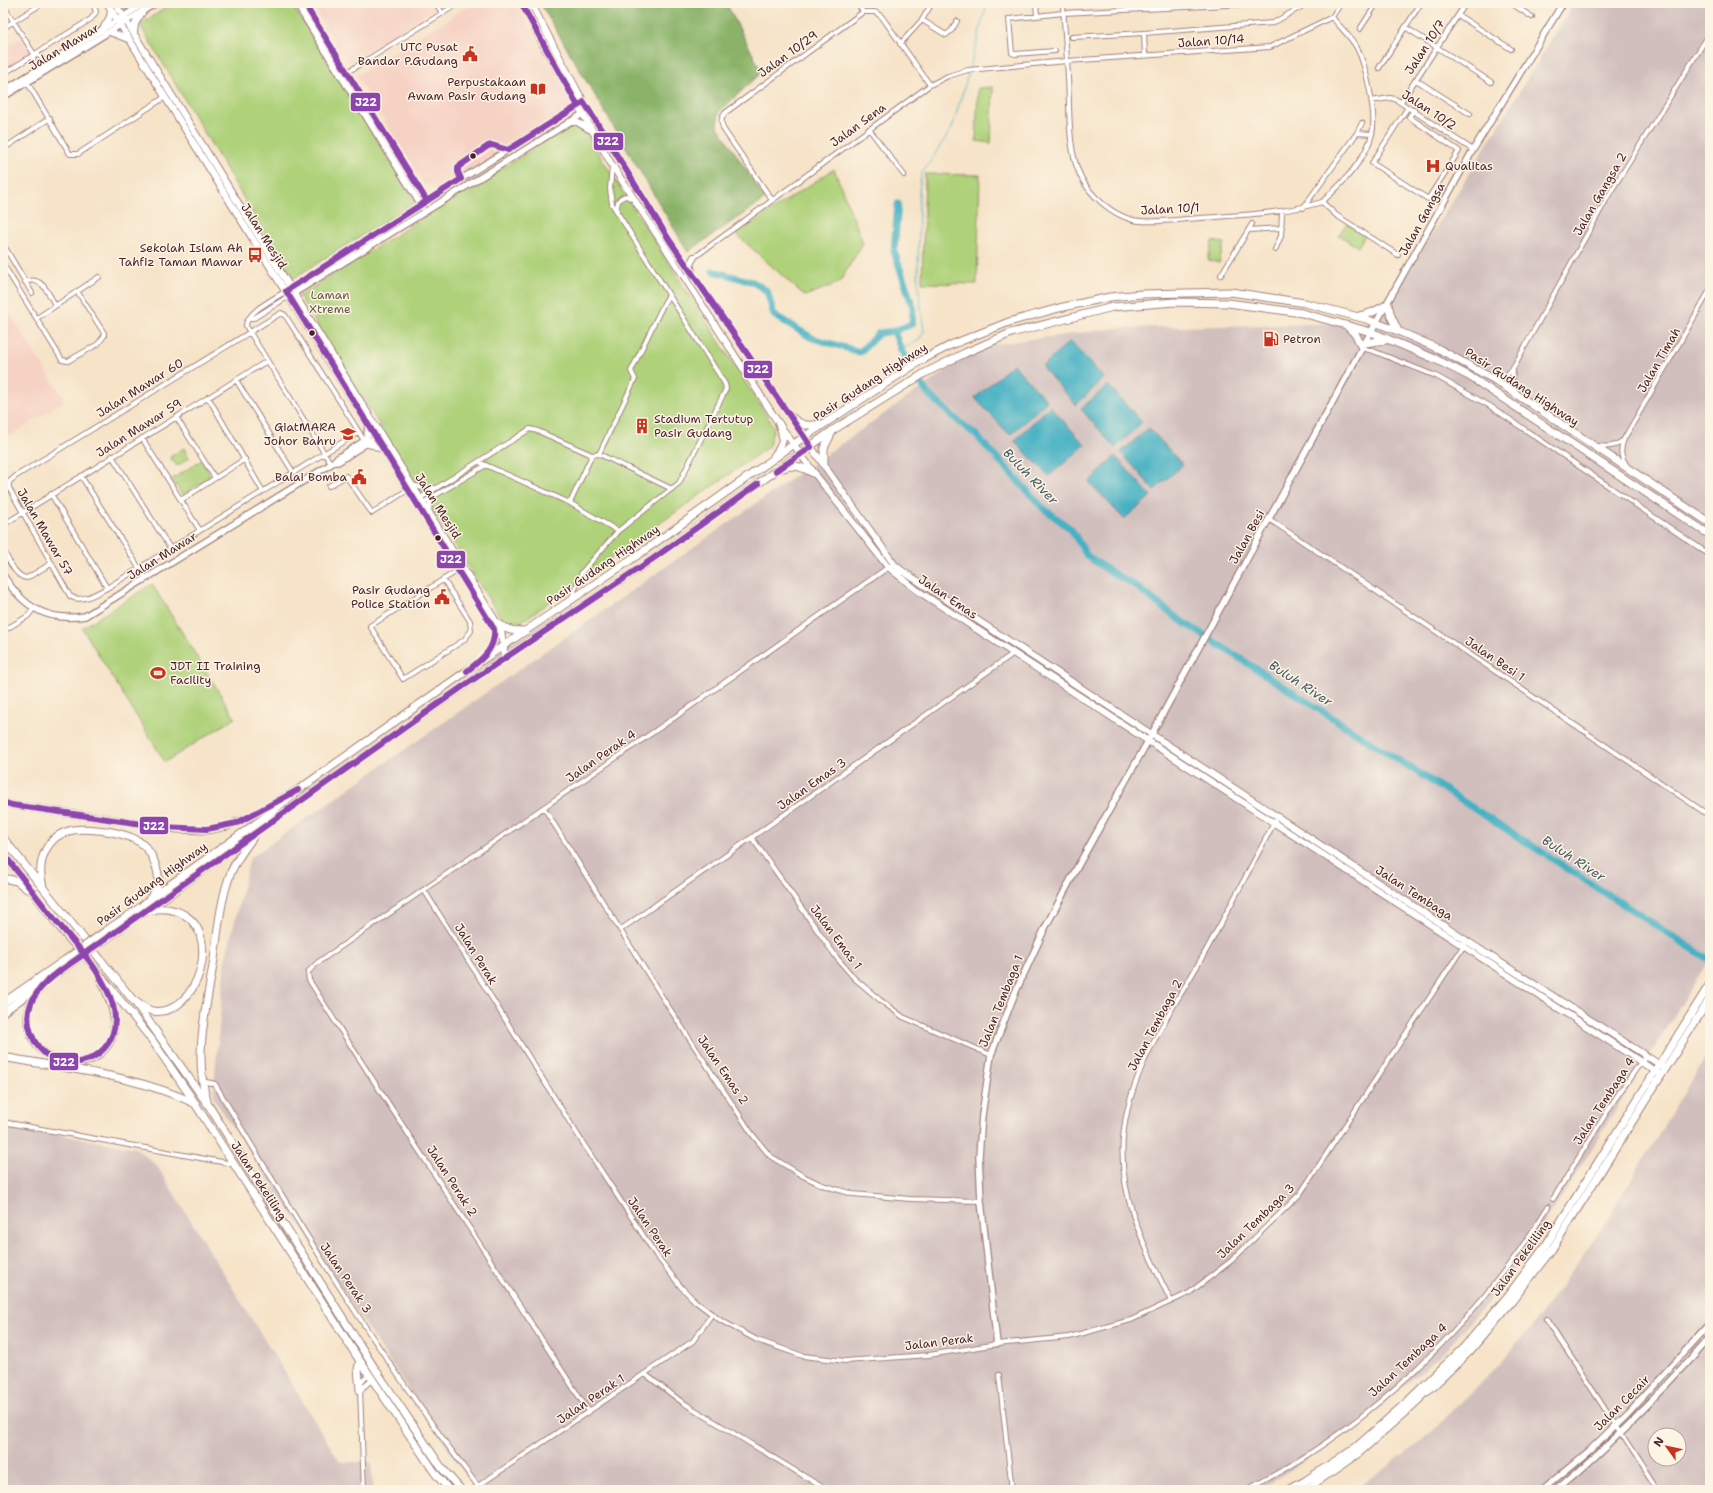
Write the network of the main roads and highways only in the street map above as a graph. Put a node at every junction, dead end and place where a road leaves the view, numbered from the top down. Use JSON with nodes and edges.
{"nodes":[{"id":1,"x":115,"y":3,"type":"edge"},
{"id":2,"x":118,"y":3,"type":"edge"},
{"id":3,"x":521,"y":3,"type":"edge"},
{"id":4,"x":531,"y":3,"type":"edge"},
{"id":5,"x":109,"y":6,"type":"edge"},
{"id":6,"x":143,"y":6,"type":"edge"},
{"id":7,"x":122,"y":21,"type":"junction"},
{"id":8,"x":102,"y":30,"type":"road end"},
{"id":9,"x":110,"y":32,"type":"road end"},
{"id":10,"x":130,"y":40,"type":"junction"},
{"id":11,"x":138,"y":40,"type":"junction"},
{"id":12,"x":570,"y":122,"type":"road end"},
{"id":13,"x":592,"y":131,"type":"junction"},
{"id":14,"x":669,"y":254,"type":"junction"},
{"id":15,"x":694,"y":257,"type":"road end"},
{"id":16,"x":685,"y":264,"type":"junction"},
{"id":17,"x":694,"y":276,"type":"junction"},
{"id":18,"x":687,"y":281,"type":"junction"},
{"id":19,"x":290,"y":292,"type":"junction"},
{"id":20,"x":1357,"y":316,"type":"junction"},
{"id":21,"x":1346,"y":326,"type":"junction"},
{"id":22,"x":1398,"y":331,"type":"junction"},
{"id":23,"x":1390,"y":340,"type":"junction"},
{"id":24,"x":790,"y":416,"type":"junction"},
{"id":25,"x":827,"y":423,"type":"junction"},
{"id":26,"x":779,"y":424,"type":"junction"},
{"id":27,"x":833,"y":430,"type":"junction"},
{"id":28,"x":378,"y":436,"type":"junction"},
{"id":29,"x":804,"y":437,"type":"junction"},
{"id":30,"x":365,"y":443,"type":"road end"},
{"id":31,"x":794,"y":444,"type":"junction"},
{"id":32,"x":810,"y":447,"type":"junction"},
{"id":33,"x":384,"y":450,"type":"junction"},
{"id":34,"x":800,"y":454,"type":"junction"},
{"id":35,"x":767,"y":463,"type":"junction"},
{"id":36,"x":824,"y":465,"type":"junction"},
{"id":37,"x":776,"y":471,"type":"junction"},
{"id":38,"x":815,"y":474,"type":"junction"},
{"id":39,"x":411,"y":487,"type":"junction"},
{"id":40,"x":419,"y":502,"type":"junction"},
{"id":41,"x":1710,"y":523,"type":"edge"},
{"id":42,"x":1710,"y":535,"type":"edge"},
{"id":43,"x":891,"y":566,"type":"junction"},
{"id":44,"x":460,"y":568,"type":"junction"},
{"id":45,"x":497,"y":623,"type":"junction"},
{"id":46,"x":526,"y":630,"type":"junction"},
{"id":47,"x":503,"y":646,"type":"junction"},
{"id":48,"x":505,"y":657,"type":"junction"},
{"id":49,"x":478,"y":663,"type":"junction"},
{"id":50,"x":434,"y":695,"type":"junction"},
{"id":51,"x":439,"y":703,"type":"junction"},
{"id":52,"x":1152,"y":734,"type":"joint"},
{"id":53,"x":1148,"y":741,"type":"joint"},
{"id":54,"x":301,"y":788,"type":"junction"},
{"id":55,"x":3,"y":802,"type":"edge"},
{"id":56,"x":1276,"y":819,"type":"junction"},
{"id":57,"x":257,"y":831,"type":"junction"},
{"id":58,"x":3,"y":838,"type":"edge"},
{"id":59,"x":3,"y":853,"type":"edge"},
{"id":60,"x":3,"y":878,"type":"edge"},
{"id":61,"x":45,"y":891,"type":"junction"},
{"id":62,"x":34,"y":895,"type":"junction"},
{"id":63,"x":150,"y":899,"type":"junction"},
{"id":64,"x":143,"y":913,"type":"junction"},
{"id":65,"x":112,"y":931,"type":"junction"},
{"id":66,"x":67,"y":962,"type":"junction"},
{"id":67,"x":98,"y":972,"type":"junction"},
{"id":68,"x":45,"y":982,"type":"junction"},
{"id":69,"x":1710,"y":984,"type":"edge"},
{"id":70,"x":24,"y":988,"type":"junction"},
{"id":71,"x":3,"y":995,"type":"edge"},
{"id":72,"x":1710,"y":998,"type":"edge"},
{"id":73,"x":133,"y":1000,"type":"junction"},
{"id":74,"x":3,"y":1003,"type":"edge"},
{"id":75,"x":3,"y":1012,"type":"edge"},
{"id":76,"x":3,"y":1057,"type":"edge"},
{"id":77,"x":1663,"y":1066,"type":"junction"},
{"id":78,"x":1658,"y":1074,"type":"junction"},
{"id":79,"x":196,"y":1104,"type":"junction"},
{"id":80,"x":209,"y":1106,"type":"junction"},
{"id":81,"x":360,"y":1361,"type":"junction"},
{"id":82,"x":360,"y":1390,"type":"road end"},
{"id":83,"x":449,"y":1490,"type":"edge"},
{"id":84,"x":461,"y":1490,"type":"edge"},
{"id":85,"x":1289,"y":1490,"type":"edge"},
{"id":86,"x":1305,"y":1490,"type":"edge"}],
"edges":[{"from":1,"to":7,"type":"main road","name":"Jalan Mesjid"},
{"from":2,"to":6,"type":"main road"},
{"from":3,"to":13,"type":"main road","name":"Jalan Emas"},
{"from":4,"to":16,"type":"main road","name":"Jalan Emas"},
{"from":5,"to":7,"type":"main road","name":"Jalan Mesjid"},
{"from":5,"to":8,"type":"main road"},
{"from":6,"to":11,"type":"main road"},
{"from":7,"to":10,"type":"main road","name":"Jalan Mesjid"},
{"from":7,"to":11,"type":"main road","name":"Jalan Mesjid"},
{"from":9,"to":10,"type":"main road"},
{"from":10,"to":19,"type":"main road","name":"Jalan Mesjid"},
{"from":11,"to":19,"type":"main road","name":"Jalan Mesjid"},
{"from":12,"to":13,"type":"main road"},
{"from":13,"to":14,"type":"main road","name":"Jalan Emas"},
{"from":14,"to":16,"type":"main road"},
{"from":14,"to":18,"type":"main road","name":"Jalan Emas"},
{"from":15,"to":17,"type":"main road"},
{"from":16,"to":17,"type":"main road","name":"Jalan Emas"},
{"from":16,"to":18,"type":"main road"},
{"from":17,"to":24,"type":"main road","name":"Jalan Emas"},
{"from":18,"to":26,"type":"main road","name":"Jalan Emas"},
{"from":19,"to":28,"type":"main road","name":"Jalan Mesjid"},
{"from":19,"to":28,"type":"main road","name":"Jalan Mesjid"},
{"from":20,"to":22,"type":"main road","name":"Pasir Gudang Highway"},
{"from":20,"to":22,"type":"main road"},
{"from":20,"to":25,"type":"main road","name":"Pasir Gudang Highway"},
{"from":21,"to":23,"type":"main road","name":"Pasir Gudang Highway"},
{"from":21,"to":23,"type":"main road"},
{"from":21,"to":27,"type":"main road","name":"Pasir Gudang Highway"},
{"from":22,"to":41,"type":"main road","name":"Pasir Gudang Highway"},
{"from":23,"to":42,"type":"main road","name":"Pasir Gudang Highway"},
{"from":24,"to":25,"type":"main road"},
{"from":24,"to":29,"type":"main road","name":"Jalan Emas"},
{"from":25,"to":29,"type":"main road","name":"Pasir Gudang Highway"},
{"from":26,"to":31,"type":"main road","name":"Jalan Emas"},
{"from":26,"to":35,"type":"main road"},
{"from":27,"to":32,"type":"main road","name":"Pasir Gudang Highway"},
{"from":27,"to":36,"type":"main road"},
{"from":28,"to":33,"type":"main road","name":"Jalan Mesjid"},
{"from":28,"to":39,"type":"main road","name":"Jalan Mesjid"},
{"from":29,"to":31,"type":"main road","name":"Pasir Gudang Highway"},
{"from":29,"to":32,"type":"main road","name":"Jalan Emas"},
{"from":30,"to":33,"type":"main road"},
{"from":31,"to":34,"type":"main road","name":"Jalan Emas"},
{"from":31,"to":35,"type":"main road","name":"Pasir Gudang Highway"},
{"from":32,"to":34,"type":"main road","name":"Pasir Gudang Highway"},
{"from":32,"to":36,"type":"main road","name":"Jalan Emas"},
{"from":33,"to":39,"type":"main road","name":"Jalan Mesjid"},
{"from":34,"to":37,"type":"main road","name":"Pasir Gudang Highway"},
{"from":34,"to":38,"type":"main road","name":"Jalan Emas"},
{"from":35,"to":46,"type":"main road","name":"Pasir Gudang Highway"},
{"from":36,"to":43,"type":"main road","name":"Jalan Emas"},
{"from":37,"to":38,"type":"main road"},
{"from":37,"to":48,"type":"main road","name":"Pasir Gudang Highway"},
{"from":38,"to":43,"type":"main road","name":"Jalan Emas"},
{"from":39,"to":40,"type":"main road","name":"Jalan Mesjid"},
{"from":40,"to":44,"type":"main road","name":"Jalan Mesjid"},
{"from":40,"to":44,"type":"main road","name":"Jalan Mesjid"},
{"from":43,"to":52,"type":"main road","name":"Jalan Emas"},
{"from":43,"to":53,"type":"main road","name":"Jalan Emas"},
{"from":44,"to":45,"type":"main road","name":"Jalan Mesjid"},
{"from":44,"to":49,"type":"main road","name":"Jalan Mesjid"},
{"from":45,"to":46,"type":"main road"},
{"from":45,"to":47,"type":"main road","name":"Jalan Mesjid"},
{"from":46,"to":47,"type":"main road","name":"Pasir Gudang Highway"},
{"from":47,"to":48,"type":"main road","name":"Jalan Mesjid"},
{"from":47,"to":49,"type":"main road","name":"Pasir Gudang Highway"},
{"from":48,"to":51,"type":"main road","name":"Pasir Gudang Highway"},
{"from":49,"to":50,"type":"main road","name":"Pasir Gudang Highway"},
{"from":50,"to":51,"type":"main road"},
{"from":50,"to":54,"type":"main road","name":"Pasir Gudang Highway"},
{"from":51,"to":57,"type":"main road","name":"Pasir Gudang Highway"},
{"from":52,"to":56,"type":"main road","name":"Jalan Tembaga"},
{"from":53,"to":56,"type":"main road","name":"Jalan Tembaga"},
{"from":54,"to":55,"type":"main road"},
{"from":54,"to":63,"type":"main road","name":"Pasir Gudang Highway"},
{"from":56,"to":77,"type":"main road","name":"Jalan Tembaga"},
{"from":56,"to":78,"type":"main road","name":"Jalan Tembaga"},
{"from":57,"to":64,"type":"main road","name":"Pasir Gudang Highway"},
{"from":57,"to":80,"type":"main road"},
{"from":58,"to":61,"type":"main road"},
{"from":59,"to":62,"type":"main road"},
{"from":60,"to":62,"type":"main road"},
{"from":61,"to":63,"type":"main road"},
{"from":61,"to":73,"type":"main road"},
{"from":62,"to":67,"type":"main road","name":"Jalan Pekeliling"},
{"from":63,"to":65,"type":"main road","name":"Pasir Gudang Highway"},
{"from":64,"to":65,"type":"main road","name":"Pasir Gudang Highway"},
{"from":64,"to":73,"type":"main road"},
{"from":65,"to":66,"type":"main road","name":"Pasir Gudang Highway","bridge":true},
{"from":66,"to":68,"type":"main road"},
{"from":66,"to":70,"type":"main road"},
{"from":67,"to":68,"type":"main road"},
{"from":67,"to":79,"type":"main road","name":"Jalan Pekeliling"},
{"from":68,"to":75,"type":"main road"},
{"from":69,"to":77,"type":"main road","name":"Jalan Pekeliling"},
{"from":70,"to":71,"type":"main road"},
{"from":70,"to":74,"type":"main road"},
{"from":72,"to":77,"type":"main road","name":"Jalan Pekeliling"},
{"from":73,"to":80,"type":"main road","name":"Jalan Pekeliling"},
{"from":76,"to":79,"type":"main road"},
{"from":77,"to":78,"type":"main road","name":"Jalan Pekeliling"},
{"from":78,"to":85,"type":"main road","name":"Jalan Pekeliling"},
{"from":78,"to":86,"type":"main road","name":"Jalan Pekeliling"},
{"from":79,"to":81,"type":"main road","name":"Jalan Pekeliling"},
{"from":80,"to":84,"type":"main road","name":"Jalan Pekeliling"},
{"from":81,"to":82,"type":"main road"},
{"from":81,"to":83,"type":"main road","name":"Jalan Pekeliling"}]}
